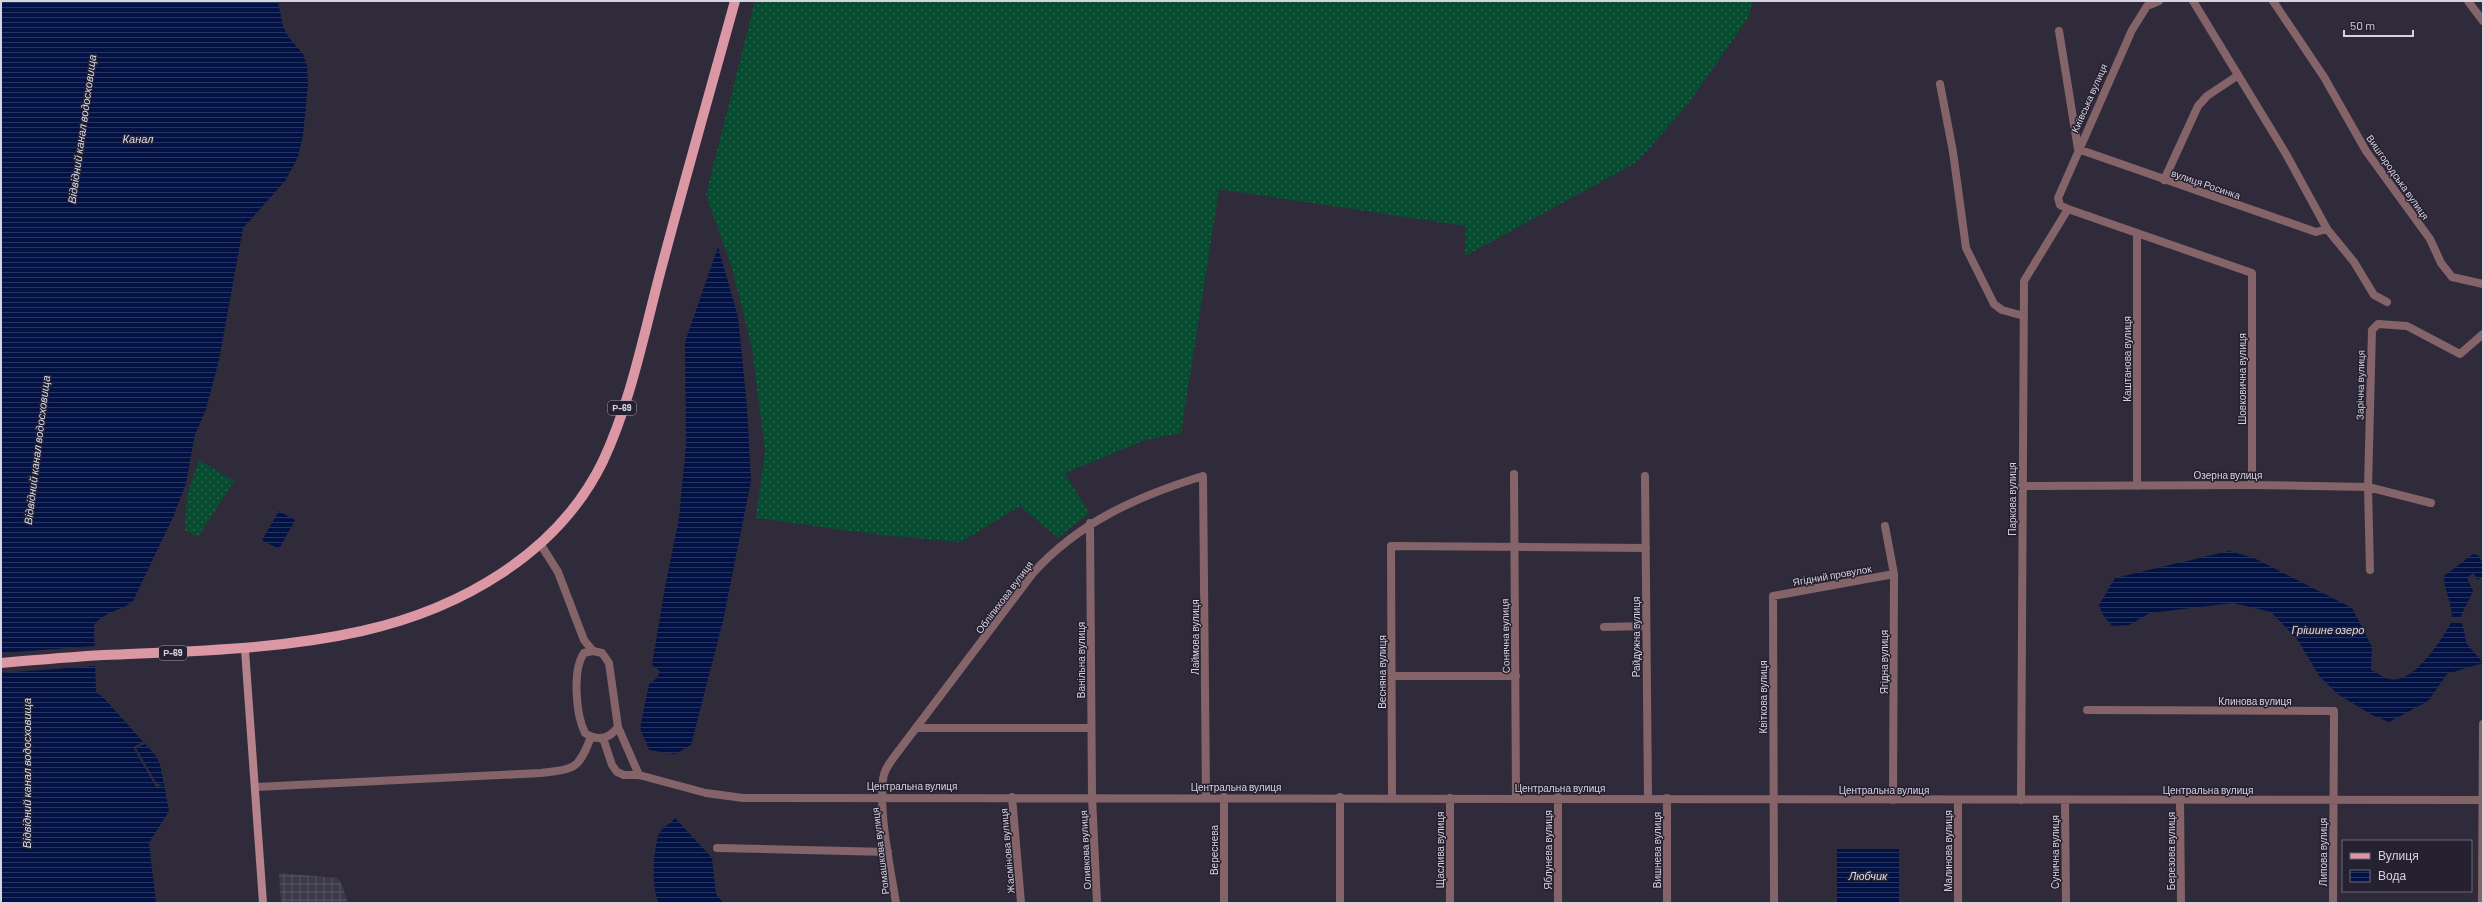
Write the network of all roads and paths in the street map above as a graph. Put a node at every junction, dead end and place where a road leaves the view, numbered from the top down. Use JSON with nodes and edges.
{"nodes":[{"id":1,"x":735,"y":1,"type":"edge"},
{"id":2,"x":2159,"y":1,"type":"edge"},
{"id":3,"x":2193,"y":1,"type":"edge"},
{"id":4,"x":2273,"y":1,"type":"edge"},
{"id":5,"x":2468,"y":1,"type":"edge"},
{"id":6,"x":2483,"y":21,"type":"edge"},
{"id":7,"x":2059,"y":31,"type":"dead end"},
{"id":8,"x":2237,"y":76,"type":"junction"},
{"id":9,"x":1940,"y":84,"type":"dead end"},
{"id":10,"x":2078,"y":149,"type":"junction"},
{"id":11,"x":2164,"y":180,"type":"junction"},
{"id":12,"x":2068,"y":209,"type":"junction"},
{"id":13,"x":2327,"y":229,"type":"junction"},
{"id":14,"x":2137,"y":233,"type":"junction"},
{"id":15,"x":2483,"y":284,"type":"edge"},
{"id":16,"x":2387,"y":302,"type":"dead end"},
{"id":17,"x":2024,"y":316,"type":"junction"},
{"id":18,"x":2483,"y":334,"type":"edge"},
{"id":19,"x":1514,"y":474,"type":"dead end"},
{"id":20,"x":1203,"y":476,"type":"joint"},
{"id":21,"x":1645,"y":476,"type":"dead end"},
{"id":22,"x":2252,"y":484,"type":"junction"},
{"id":23,"x":2022,"y":486,"type":"junction"},
{"id":24,"x":2137,"y":486,"type":"junction"},
{"id":25,"x":2368,"y":487,"type":"junction"},
{"id":26,"x":2432,"y":503,"type":"dead end"},
{"id":27,"x":1090,"y":523,"type":"junction"},
{"id":28,"x":1885,"y":526,"type":"dead end"},
{"id":29,"x":541,"y":545,"type":"junction"},
{"id":30,"x":1514,"y":547,"type":"junction"},
{"id":31,"x":1646,"y":548,"type":"junction"},
{"id":32,"x":2370,"y":570,"type":"dead end"},
{"id":33,"x":1894,"y":574,"type":"junction"},
{"id":34,"x":1773,"y":596,"type":"joint"},
{"id":35,"x":1646,"y":626,"type":"junction"},
{"id":36,"x":1604,"y":627,"type":"dead end"},
{"id":37,"x":584,"y":640,"type":"junction"},
{"id":38,"x":245,"y":650,"type":"junction"},
{"id":39,"x":593,"y":651,"type":"junction"},
{"id":40,"x":584,"y":653,"type":"junction"},
{"id":41,"x":1,"y":663,"type":"edge"},
{"id":42,"x":1392,"y":676,"type":"junction"},
{"id":43,"x":1516,"y":676,"type":"junction"},
{"id":44,"x":2087,"y":710,"type":"dead end"},
{"id":45,"x":2483,"y":724,"type":"edge"},
{"id":46,"x":618,"y":727,"type":"junction"},
{"id":47,"x":917,"y":728,"type":"junction"},
{"id":48,"x":1091,"y":728,"type":"junction"},
{"id":49,"x":591,"y":737,"type":"junction"},
{"id":50,"x":603,"y":738,"type":"junction"},
{"id":51,"x":639,"y":775,"type":"junction"},
{"id":52,"x":256,"y":787,"type":"junction"},
{"id":53,"x":883,"y":796,"type":"junction"},
{"id":54,"x":1012,"y":797,"type":"junction"},
{"id":55,"x":1092,"y":797,"type":"junction"},
{"id":56,"x":1206,"y":797,"type":"junction"},
{"id":57,"x":1224,"y":797,"type":"junction"},
{"id":58,"x":1340,"y":797,"type":"junction"},
{"id":59,"x":1558,"y":797,"type":"junction"},
{"id":60,"x":1392,"y":798,"type":"junction"},
{"id":61,"x":1450,"y":798,"type":"junction"},
{"id":62,"x":1516,"y":798,"type":"junction"},
{"id":63,"x":1648,"y":798,"type":"junction"},
{"id":64,"x":1667,"y":798,"type":"junction"},
{"id":65,"x":1773,"y":799,"type":"junction"},
{"id":66,"x":2180,"y":799,"type":"junction"},
{"id":67,"x":1893,"y":800,"type":"junction"},
{"id":68,"x":1958,"y":800,"type":"junction"},
{"id":69,"x":2021,"y":800,"type":"junction"},
{"id":70,"x":2332,"y":800,"type":"junction"},
{"id":71,"x":2483,"y":800,"type":"edge"},
{"id":72,"x":2065,"y":801,"type":"junction"},
{"id":73,"x":717,"y":848,"type":"dead end"},
{"id":74,"x":888,"y":852,"type":"junction"},
{"id":75,"x":263,"y":903,"type":"edge"},
{"id":76,"x":896,"y":903,"type":"edge"},
{"id":77,"x":1021,"y":903,"type":"edge"},
{"id":78,"x":1097,"y":903,"type":"edge"},
{"id":79,"x":1224,"y":903,"type":"edge"},
{"id":80,"x":1340,"y":903,"type":"edge"},
{"id":81,"x":1450,"y":903,"type":"edge"},
{"id":82,"x":1558,"y":903,"type":"edge"},
{"id":83,"x":1667,"y":903,"type":"edge"},
{"id":84,"x":1774,"y":903,"type":"edge"},
{"id":85,"x":1958,"y":903,"type":"edge"},
{"id":86,"x":2066,"y":903,"type":"edge"},
{"id":87,"x":2181,"y":903,"type":"edge"},
{"id":88,"x":2333,"y":903,"type":"edge"},
{"id":89,"x":2482,"y":903,"type":"edge"}],
"edges":[{"from":1,"to":29,"type":"main road","number":"Р-69"},
{"from":2,"to":10,"type":"street","name":"Київська вулиця"},
{"from":3,"to":8,"type":"street"},
{"from":4,"to":15,"type":"street","name":"Вишгородська вулиця"},
{"from":5,"to":6,"type":"street"},
{"from":7,"to":10,"type":"street"},
{"from":8,"to":11,"type":"street"},
{"from":8,"to":13,"type":"street"},
{"from":9,"to":17,"type":"street"},
{"from":10,"to":11,"type":"street","name":"вулиця Росинка"},
{"from":10,"to":12,"type":"street","name":"Київська вулиця"},
{"from":11,"to":13,"type":"street","name":"вулиця Росинка"},
{"from":12,"to":14,"type":"street"},
{"from":12,"to":17,"type":"street","name":"Паркова вулиця"},
{"from":13,"to":16,"type":"street"},
{"from":14,"to":22,"type":"street","name":"Шовковична вулиця"},
{"from":14,"to":24,"type":"street","name":"Каштанова вулиця"},
{"from":17,"to":23,"type":"street","name":"Паркова вулиця"},
{"from":18,"to":25,"type":"street","name":"Зарічна вулиця"},
{"from":19,"to":30,"type":"street","name":"Сонячна вулиця"},
{"from":20,"to":27,"type":"street","name":"Обліпихова вулиця"},
{"from":20,"to":56,"type":"street","name":"Лаймова вулиця"},
{"from":21,"to":31,"type":"street","name":"Райдужна вулиця"},
{"from":22,"to":24,"type":"street","name":"Озерна вулиця"},
{"from":22,"to":25,"type":"street","name":"Озерна вулиця"},
{"from":23,"to":24,"type":"street","name":"Озерна вулиця"},
{"from":23,"to":69,"type":"street","name":"Паркова вулиця"},
{"from":25,"to":26,"type":"street","name":"Озерна вулиця"},
{"from":25,"to":32,"type":"street","name":"Зарічна вулиця"},
{"from":27,"to":47,"type":"street","name":"Обліпихова вулиця"},
{"from":27,"to":48,"type":"street","name":"Ванільна вулиця"},
{"from":28,"to":33,"type":"street","name":"Ягідна вулиця"},
{"from":29,"to":37,"type":"street"},
{"from":29,"to":38,"type":"main road","number":"Р-69"},
{"from":30,"to":31,"type":"street"},
{"from":30,"to":42,"type":"street","name":"Весняна вулиця"},
{"from":30,"to":43,"type":"street","name":"Сонячна вулиця"},
{"from":31,"to":35,"type":"street","name":"Райдужна вулиця"},
{"from":33,"to":34,"type":"street","name":"Ягідний провулок"},
{"from":33,"to":67,"type":"street","name":"Ягідна вулиця"},
{"from":34,"to":65,"type":"street","name":"Квіткова вулиця"},
{"from":35,"to":36,"type":"street"},
{"from":35,"to":63,"type":"street","name":"Райдужна вулиця"},
{"from":37,"to":39,"type":"street"},
{"from":37,"to":40,"type":"street"},
{"from":38,"to":41,"type":"main road","number":"Р-69"},
{"from":38,"to":52,"type":"street"},
{"from":39,"to":40,"type":"street"},
{"from":39,"to":46,"type":"street"},
{"from":40,"to":49,"type":"street"},
{"from":42,"to":43,"type":"street"},
{"from":42,"to":60,"type":"street","name":"Весняна вулиця"},
{"from":43,"to":62,"type":"street","name":"Сонячна вулиця"},
{"from":44,"to":70,"type":"street","name":"Клинова вулиця"},
{"from":45,"to":71,"type":"street"},
{"from":46,"to":50,"type":"street"},
{"from":46,"to":51,"type":"street"},
{"from":47,"to":48,"type":"street"},
{"from":47,"to":53,"type":"street","name":"Обліпихова вулиця"},
{"from":48,"to":55,"type":"street","name":"Ванільна вулиця"},
{"from":49,"to":50,"type":"street"},
{"from":49,"to":52,"type":"street"},
{"from":50,"to":51,"type":"street","name":"Центральна вулиця"},
{"from":51,"to":53,"type":"street","name":"Центральна вулиця"},
{"from":52,"to":75,"type":"street"},
{"from":53,"to":54,"type":"street","name":"Центральна вулиця"},
{"from":53,"to":74,"type":"street","name":"Ромашкова вулиця"},
{"from":54,"to":55,"type":"street","name":"Центральна вулиця"},
{"from":54,"to":77,"type":"street","name":"Жасмінова вулиця"},
{"from":55,"to":56,"type":"street","name":"Центральна вулиця"},
{"from":55,"to":78,"type":"street","name":"Оливкова вулиця"},
{"from":56,"to":57,"type":"street","name":"Центральна вулиця"},
{"from":57,"to":58,"type":"street","name":"Центральна вулиця"},
{"from":57,"to":79,"type":"street","name":"Вереснева"},
{"from":58,"to":60,"type":"street","name":"Центральна вулиця"},
{"from":58,"to":80,"type":"street"},
{"from":59,"to":62,"type":"street","name":"Центральна вулиця"},
{"from":59,"to":63,"type":"street","name":"Центральна вулиця"},
{"from":59,"to":82,"type":"street","name":"Яблунева вулиця"},
{"from":60,"to":61,"type":"street","name":"Центральна вулиця"},
{"from":61,"to":62,"type":"street","name":"Центральна вулиця"},
{"from":61,"to":81,"type":"street","name":"Щаслива вулиця"},
{"from":63,"to":64,"type":"street","name":"Центральна вулиця"},
{"from":64,"to":65,"type":"street","name":"Центральна вулиця"},
{"from":64,"to":83,"type":"street","name":"Вишнева вулиця"},
{"from":65,"to":67,"type":"street","name":"Центральна вулиця"},
{"from":65,"to":84,"type":"street","name":"Квіткова вулиця"},
{"from":66,"to":70,"type":"street","name":"Центральна вулиця"},
{"from":66,"to":72,"type":"street","name":"Центральна вулиця"},
{"from":66,"to":87,"type":"street","name":"Березова вулиця"},
{"from":67,"to":68,"type":"street","name":"Центральна вулиця"},
{"from":68,"to":69,"type":"street","name":"Центральна вулиця"},
{"from":68,"to":85,"type":"street","name":"Малинова вулиця"},
{"from":69,"to":72,"type":"street","name":"Центральна вулиця"},
{"from":70,"to":71,"type":"street","name":"Центральна вулиця"},
{"from":70,"to":88,"type":"street","name":"Липова вулиця"},
{"from":71,"to":89,"type":"street"},
{"from":72,"to":86,"type":"street","name":"Сунична вулиця"},
{"from":73,"to":74,"type":"street"},
{"from":74,"to":76,"type":"street","name":"Ромашкова вулиця"}]}
